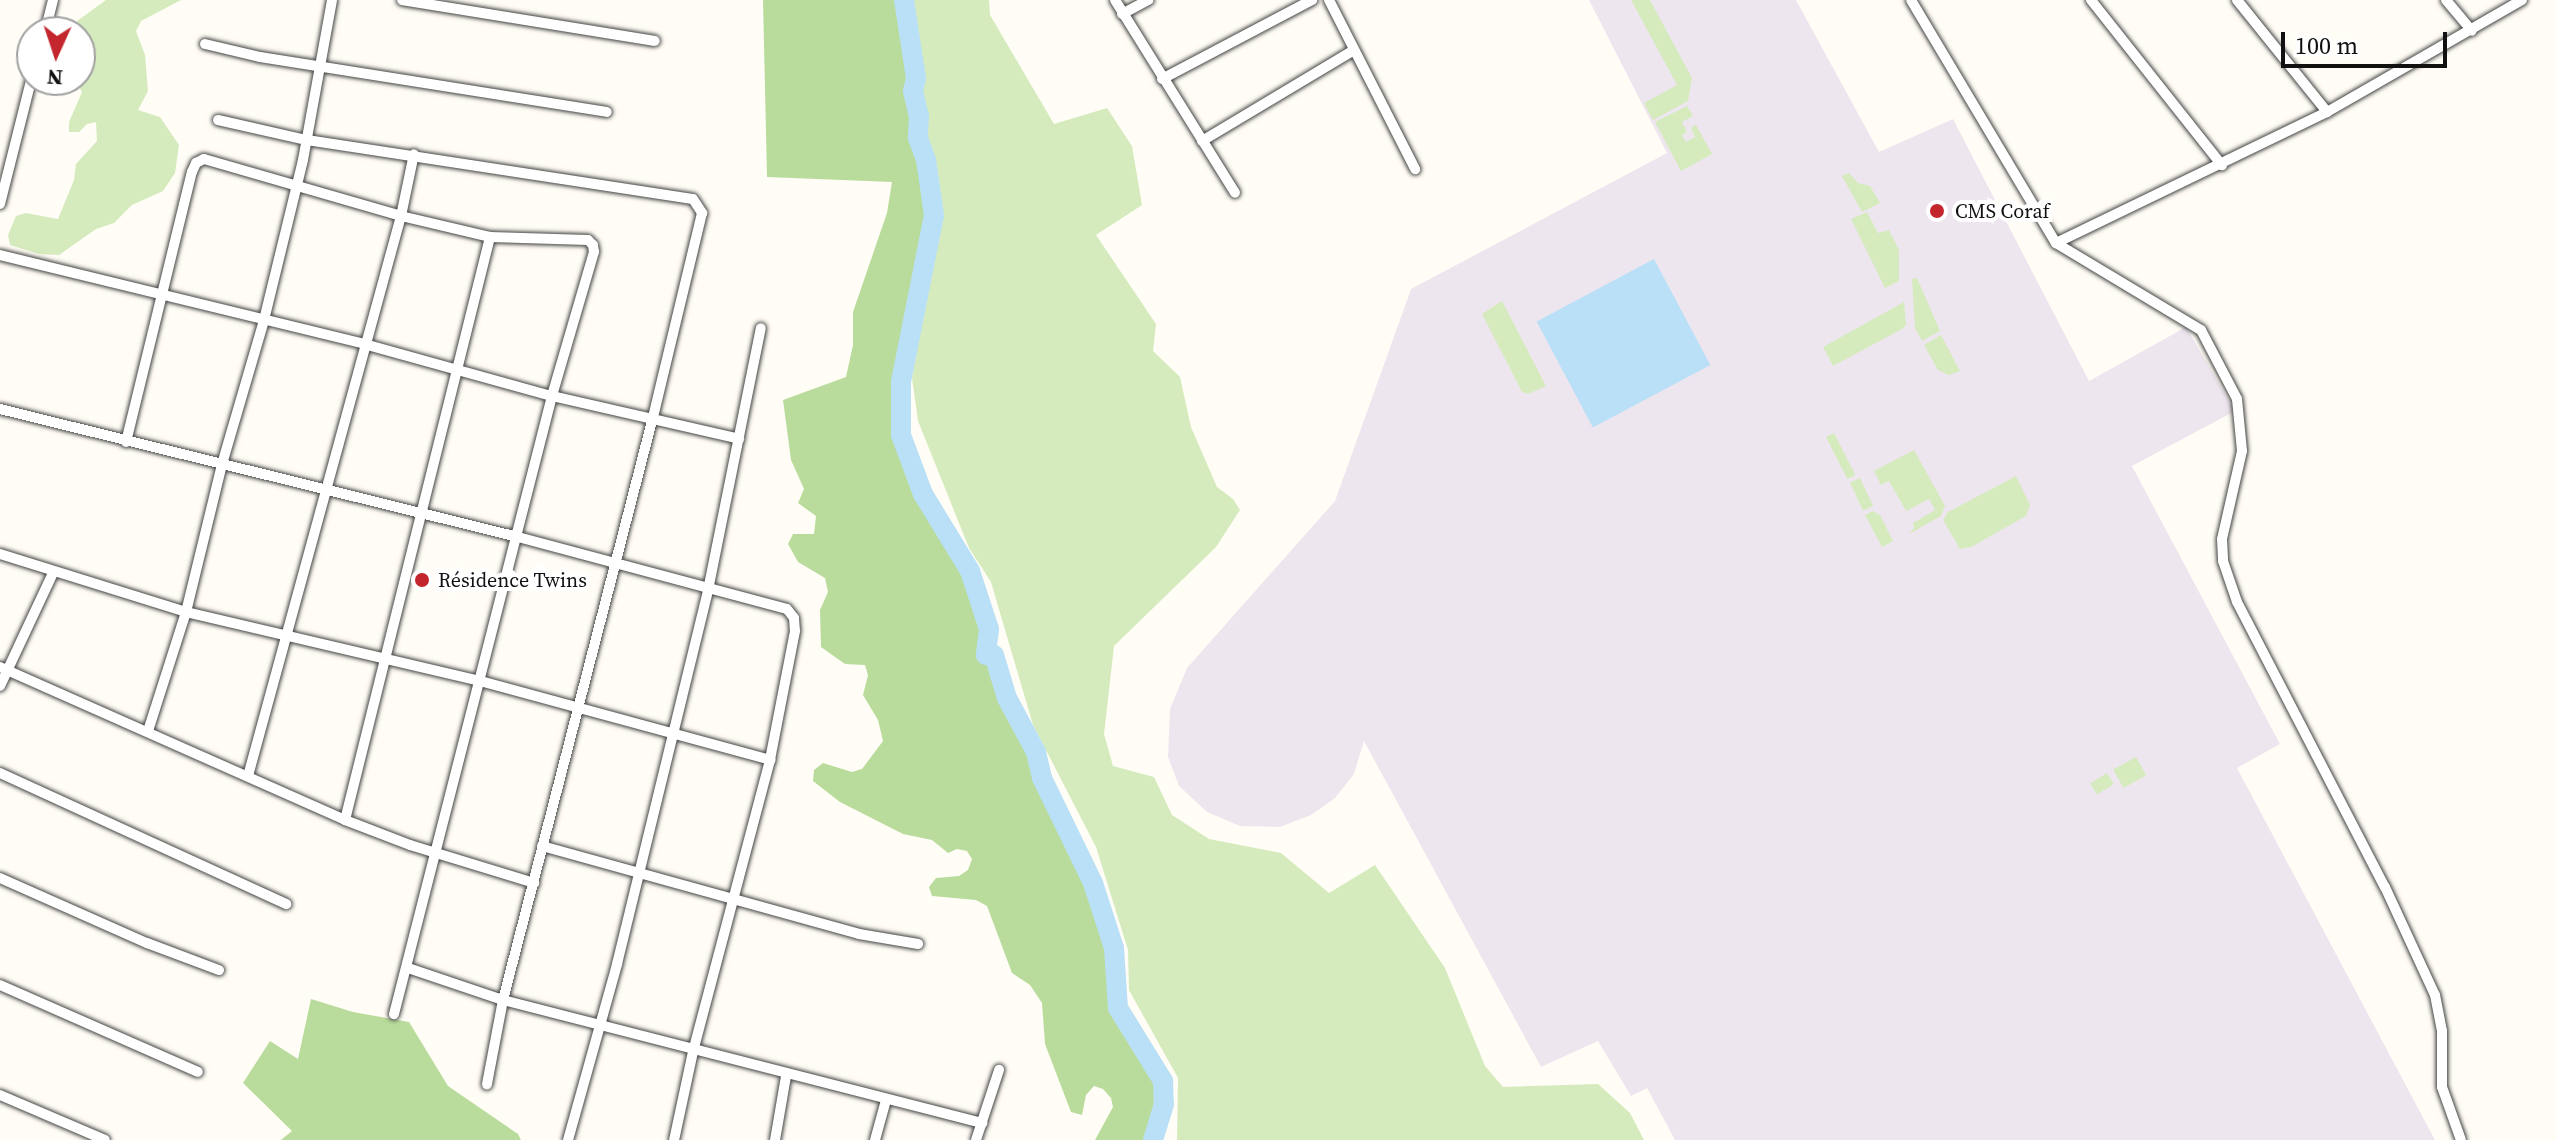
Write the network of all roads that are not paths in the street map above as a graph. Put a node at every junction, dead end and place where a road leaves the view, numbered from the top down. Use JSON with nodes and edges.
{"nodes":[{"id":1,"x":332,"y":0,"type":"edge"},
{"id":2,"x":402,"y":0,"type":"edge"},
{"id":3,"x":1115,"y":0,"type":"edge"},
{"id":4,"x":1148,"y":0,"type":"edge"},
{"id":5,"x":1312,"y":0,"type":"edge"},
{"id":6,"x":1329,"y":0,"type":"edge"},
{"id":7,"x":1911,"y":0,"type":"edge"},
{"id":8,"x":2091,"y":0,"type":"edge"},
{"id":9,"x":2237,"y":0,"type":"edge"},
{"id":10,"x":2446,"y":0,"type":"edge"},
{"id":11,"x":2522,"y":0,"type":"edge"},
{"id":12,"x":1122,"y":14,"type":"junction"},
{"id":13,"x":2472,"y":31,"type":"junction"},
{"id":14,"x":655,"y":41,"type":"dead end"},
{"id":15,"x":205,"y":44,"type":"dead end"},
{"id":16,"x":1354,"y":50,"type":"junction"},
{"id":17,"x":320,"y":67,"type":"junction"},
{"id":18,"x":1162,"y":79,"type":"junction"},
{"id":19,"x":27,"y":96,"type":"edge"},
{"id":20,"x":607,"y":112,"type":"dead end"},
{"id":21,"x":2327,"y":112,"type":"junction"},
{"id":22,"x":218,"y":120,"type":"dead end"},
{"id":23,"x":307,"y":140,"type":"junction"},
{"id":24,"x":1202,"y":141,"type":"junction"},
{"id":25,"x":414,"y":154,"type":"junction"},
{"id":26,"x":2222,"y":165,"type":"junction"},
{"id":27,"x":1415,"y":169,"type":"dead end"},
{"id":28,"x":298,"y":185,"type":"junction"},
{"id":29,"x":1235,"y":193,"type":"dead end"},
{"id":30,"x":0,"y":204,"type":"edge"},
{"id":31,"x":401,"y":216,"type":"junction"},
{"id":32,"x":490,"y":237,"type":"junction"},
{"id":33,"x":2056,"y":243,"type":"junction"},
{"id":34,"x":0,"y":255,"type":"edge"},
{"id":35,"x":163,"y":294,"type":"junction"},
{"id":36,"x":264,"y":320,"type":"junction"},
{"id":37,"x":761,"y":328,"type":"dead end"},
{"id":38,"x":364,"y":344,"type":"junction"},
{"id":39,"x":455,"y":370,"type":"junction"},
{"id":40,"x":552,"y":396,"type":"junction"},
{"id":41,"x":0,"y":409,"type":"edge"},
{"id":42,"x":653,"y":417,"type":"junction"},
{"id":43,"x":739,"y":439,"type":"junction"},
{"id":44,"x":126,"y":442,"type":"junction"},
{"id":45,"x":222,"y":464,"type":"junction"},
{"id":46,"x":324,"y":490,"type":"junction"},
{"id":47,"x":421,"y":514,"type":"junction"},
{"id":48,"x":518,"y":537,"type":"junction"},
{"id":49,"x":0,"y":554,"type":"edge"},
{"id":50,"x":615,"y":565,"type":"junction"},
{"id":51,"x":53,"y":573,"type":"junction"},
{"id":52,"x":708,"y":590,"type":"junction"},
{"id":53,"x":186,"y":612,"type":"junction"},
{"id":54,"x":287,"y":637,"type":"junction"},
{"id":55,"x":383,"y":659,"type":"junction"},
{"id":56,"x":3,"y":668,"type":"edge"},
{"id":57,"x":480,"y":681,"type":"junction"},
{"id":58,"x":0,"y":686,"type":"edge"},
{"id":59,"x":577,"y":709,"type":"junction"},
{"id":60,"x":148,"y":731,"type":"junction"},
{"id":61,"x":673,"y":736,"type":"junction"},
{"id":62,"x":770,"y":760,"type":"junction"},
{"id":63,"x":0,"y":773,"type":"edge"},
{"id":64,"x":248,"y":776,"type":"junction"},
{"id":65,"x":345,"y":820,"type":"junction"},
{"id":66,"x":542,"y":846,"type":"junction"},
{"id":67,"x":437,"y":854,"type":"junction"},
{"id":68,"x":637,"y":875,"type":"junction"},
{"id":69,"x":0,"y":878,"type":"edge"},
{"id":70,"x":534,"y":883,"type":"junction"},
{"id":71,"x":736,"y":898,"type":"junction"},
{"id":72,"x":286,"y":904,"type":"dead end"},
{"id":73,"x":918,"y":944,"type":"dead end"},
{"id":74,"x":408,"y":968,"type":"junction"},
{"id":75,"x":219,"y":970,"type":"dead end"},
{"id":76,"x":0,"y":985,"type":"edge"},
{"id":77,"x":503,"y":1000,"type":"junction"},
{"id":78,"x":394,"y":1014,"type":"dead end"},
{"id":79,"x":597,"y":1024,"type":"junction"},
{"id":80,"x":694,"y":1047,"type":"junction"},
{"id":81,"x":999,"y":1070,"type":"dead end"},
{"id":82,"x":198,"y":1072,"type":"dead end"},
{"id":83,"x":786,"y":1076,"type":"junction"},
{"id":84,"x":487,"y":1084,"type":"dead end"},
{"id":85,"x":0,"y":1095,"type":"edge"},
{"id":86,"x":886,"y":1100,"type":"junction"},
{"id":87,"x":982,"y":1123,"type":"junction"},
{"id":88,"x":105,"y":1140,"type":"edge"},
{"id":89,"x":568,"y":1140,"type":"edge"},
{"id":90,"x":674,"y":1140,"type":"edge"},
{"id":91,"x":775,"y":1140,"type":"edge"},
{"id":92,"x":875,"y":1140,"type":"edge"},
{"id":93,"x":976,"y":1140,"type":"edge"},
{"id":94,"x":2461,"y":1140,"type":"edge"}],
"edges":[{"from":1,"to":17,"type":"street"},
{"from":2,"to":14,"type":"street"},
{"from":3,"to":12,"type":"street"},
{"from":4,"to":12,"type":"street"},
{"from":5,"to":18,"type":"street"},
{"from":6,"to":16,"type":"street"},
{"from":7,"to":33,"type":"street"},
{"from":8,"to":26,"type":"street"},
{"from":9,"to":21,"type":"street"},
{"from":10,"to":13,"type":"street"},
{"from":11,"to":13,"type":"street"},
{"from":12,"to":18,"type":"street"},
{"from":13,"to":21,"type":"street"},
{"from":15,"to":17,"type":"street"},
{"from":16,"to":24,"type":"street"},
{"from":16,"to":27,"type":"street"},
{"from":17,"to":20,"type":"street"},
{"from":17,"to":23,"type":"street"},
{"from":18,"to":24,"type":"street"},
{"from":19,"to":30,"type":"street"},
{"from":21,"to":26,"type":"street"},
{"from":22,"to":23,"type":"street"},
{"from":23,"to":25,"type":"street"},
{"from":23,"to":28,"type":"street"},
{"from":24,"to":29,"type":"street"},
{"from":25,"to":31,"type":"street"},
{"from":25,"to":42,"type":"street"},
{"from":26,"to":33,"type":"street"},
{"from":28,"to":31,"type":"street"},
{"from":28,"to":35,"type":"street"},
{"from":28,"to":36,"type":"street"},
{"from":31,"to":32,"type":"street"},
{"from":31,"to":38,"type":"street"},
{"from":32,"to":39,"type":"street"},
{"from":32,"to":40,"type":"street"},
{"from":33,"to":94,"type":"street"},
{"from":34,"to":35,"type":"street"},
{"from":35,"to":36,"type":"street"},
{"from":35,"to":44,"type":"street"},
{"from":36,"to":38,"type":"street"},
{"from":36,"to":45,"type":"street"},
{"from":37,"to":43,"type":"street"},
{"from":38,"to":39,"type":"street"},
{"from":38,"to":46,"type":"street"},
{"from":39,"to":40,"type":"street"},
{"from":39,"to":47,"type":"street"},
{"from":40,"to":42,"type":"street"},
{"from":40,"to":48,"type":"street"},
{"from":41,"to":44,"type":"street"},
{"from":42,"to":43,"type":"street"},
{"from":42,"to":50,"type":"street"},
{"from":43,"to":52,"type":"street"},
{"from":44,"to":45,"type":"street"},
{"from":45,"to":46,"type":"street"},
{"from":45,"to":53,"type":"street"},
{"from":46,"to":47,"type":"street"},
{"from":46,"to":54,"type":"street"},
{"from":47,"to":48,"type":"street"},
{"from":47,"to":55,"type":"street"},
{"from":48,"to":50,"type":"street"},
{"from":48,"to":57,"type":"street"},
{"from":49,"to":51,"type":"street"},
{"from":50,"to":52,"type":"street"},
{"from":50,"to":59,"type":"street"},
{"from":51,"to":53,"type":"street"},
{"from":51,"to":56,"type":"street"},
{"from":52,"to":61,"type":"street"},
{"from":52,"to":62,"type":"street"},
{"from":53,"to":54,"type":"street"},
{"from":53,"to":60,"type":"street"},
{"from":54,"to":55,"type":"street"},
{"from":54,"to":64,"type":"street"},
{"from":55,"to":57,"type":"street"},
{"from":55,"to":65,"type":"street"},
{"from":56,"to":58,"type":"street"},
{"from":56,"to":60,"type":"street"},
{"from":57,"to":59,"type":"street"},
{"from":57,"to":67,"type":"street"},
{"from":59,"to":61,"type":"street"},
{"from":59,"to":66,"type":"street"},
{"from":60,"to":64,"type":"street"},
{"from":61,"to":62,"type":"street"},
{"from":61,"to":68,"type":"street"},
{"from":62,"to":71,"type":"street"},
{"from":63,"to":72,"type":"street"},
{"from":64,"to":65,"type":"street"},
{"from":65,"to":67,"type":"street"},
{"from":66,"to":68,"type":"street"},
{"from":66,"to":70,"type":"street"},
{"from":67,"to":70,"type":"street"},
{"from":67,"to":74,"type":"street"},
{"from":68,"to":71,"type":"street"},
{"from":68,"to":79,"type":"street"},
{"from":69,"to":75,"type":"street"},
{"from":70,"to":77,"type":"street"},
{"from":71,"to":73,"type":"street"},
{"from":71,"to":80,"type":"street"},
{"from":74,"to":77,"type":"street"},
{"from":74,"to":78,"type":"street"},
{"from":76,"to":82,"type":"street"},
{"from":77,"to":79,"type":"street"},
{"from":77,"to":84,"type":"street"},
{"from":79,"to":80,"type":"street"},
{"from":79,"to":89,"type":"street"},
{"from":80,"to":83,"type":"street"},
{"from":80,"to":90,"type":"street"},
{"from":81,"to":87,"type":"street"},
{"from":83,"to":86,"type":"street"},
{"from":83,"to":91,"type":"street"},
{"from":85,"to":88,"type":"street"},
{"from":86,"to":87,"type":"street"},
{"from":86,"to":92,"type":"street"},
{"from":87,"to":93,"type":"street"}]}
